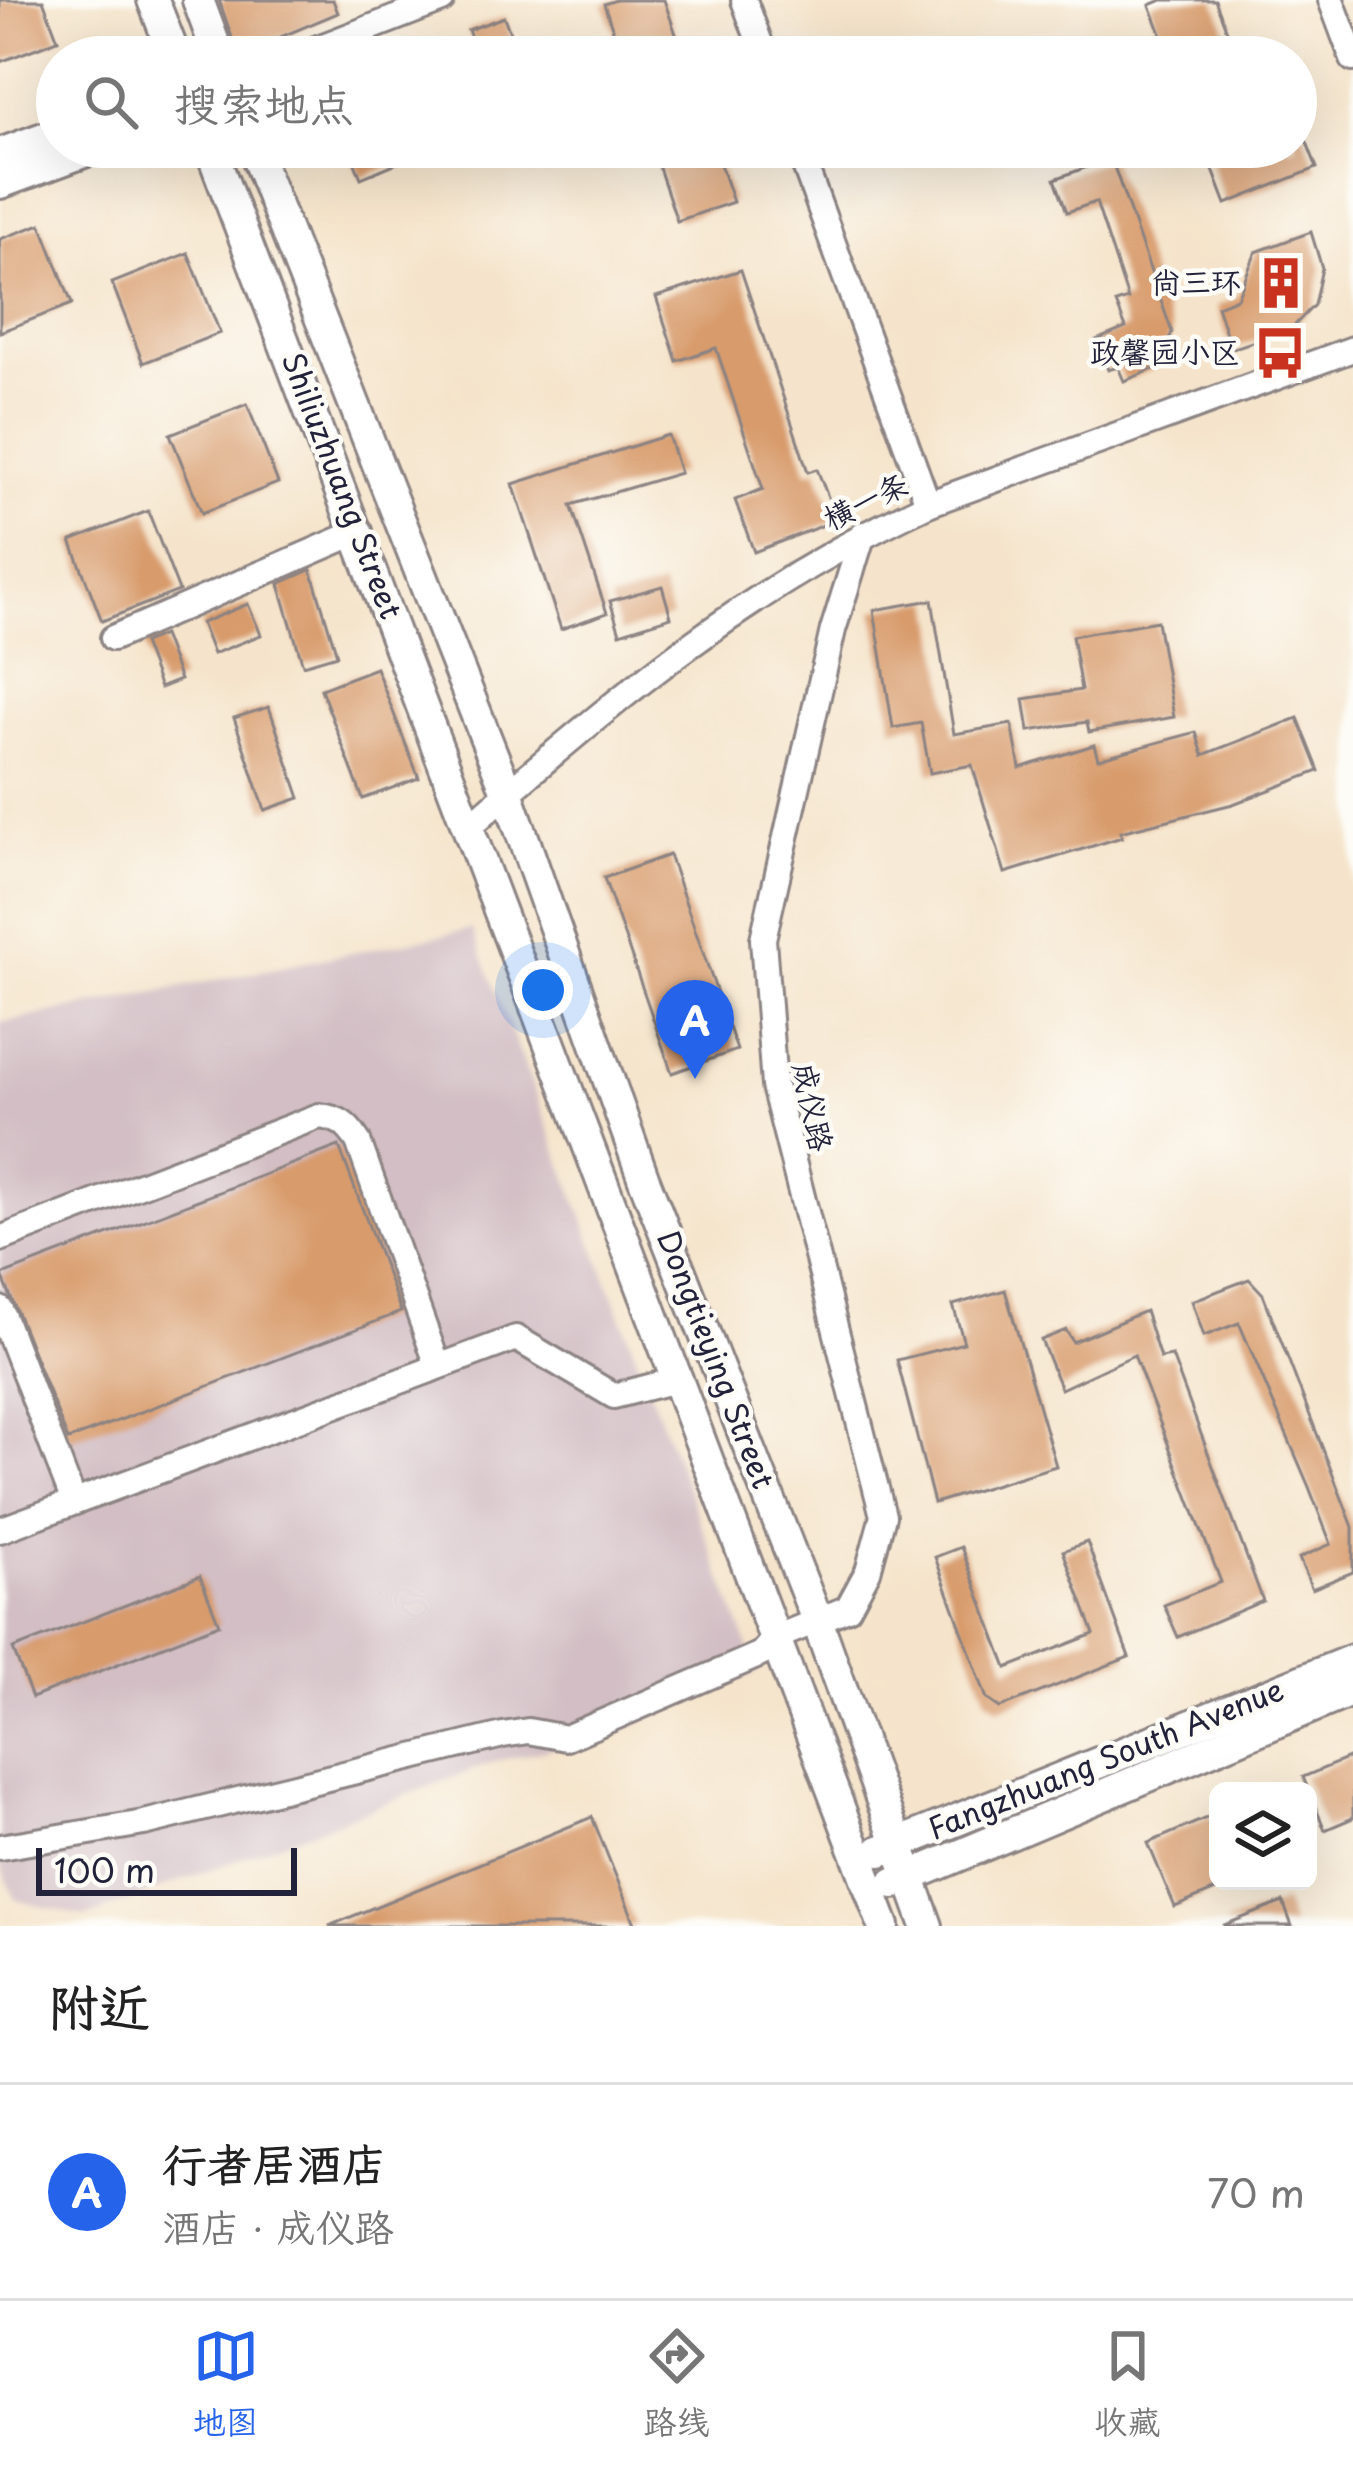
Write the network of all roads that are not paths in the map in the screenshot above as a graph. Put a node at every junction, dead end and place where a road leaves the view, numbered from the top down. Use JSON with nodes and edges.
{"nodes":[{"id":1,"x":153,"y":0,"type":"edge"},
{"id":2,"x":198,"y":0,"type":"edge"},
{"id":3,"x":442,"y":0,"type":"edge"},
{"id":4,"x":744,"y":0,"type":"edge"},
{"id":5,"x":1331,"y":0,"type":"edge"},
{"id":6,"x":167,"y":36,"type":"edge"},
{"id":7,"x":211,"y":36,"type":"edge"},
{"id":8,"x":349,"y":36,"type":"edge"},
{"id":9,"x":757,"y":36,"type":"edge"},
{"id":10,"x":1353,"y":59,"type":"edge"},
{"id":11,"x":36,"y":141,"type":"edge"},
{"id":12,"x":0,"y":154,"type":"edge"},
{"id":13,"x":40,"y":168,"type":"edge"},
{"id":14,"x":218,"y":168,"type":"edge"},
{"id":15,"x":261,"y":168,"type":"edge"},
{"id":16,"x":805,"y":168,"type":"edge"},
{"id":17,"x":0,"y":183,"type":"edge"},
{"id":18,"x":1353,"y":349,"type":"edge"},
{"id":19,"x":928,"y":504,"type":"junction"},
{"id":20,"x":360,"y":531,"type":"junction"},
{"id":21,"x":863,"y":534,"type":"junction"},
{"id":22,"x":113,"y":638,"type":"dead end"},
{"id":23,"x":507,"y":792,"type":"junction"},
{"id":24,"x":471,"y":825,"type":"junction"},
{"id":25,"x":0,"y":1239,"type":"edge"},
{"id":26,"x":0,"y":1310,"type":"edge"},
{"id":27,"x":438,"y":1366,"type":"junction"},
{"id":28,"x":680,"y":1379,"type":"junction"},
{"id":29,"x":74,"y":1502,"type":"junction"},
{"id":30,"x":0,"y":1530,"type":"edge"},
{"id":31,"x":817,"y":1620,"type":"junction"},
{"id":32,"x":776,"y":1638,"type":"junction"},
{"id":33,"x":1353,"y":1660,"type":"edge"},
{"id":34,"x":1353,"y":1690,"type":"edge"},
{"id":35,"x":898,"y":1844,"type":"junction"},
{"id":36,"x":0,"y":1847,"type":"edge"},
{"id":37,"x":859,"y":1859,"type":"junction"},
{"id":38,"x":909,"y":1877,"type":"junction"},
{"id":39,"x":871,"y":1892,"type":"junction"},
{"id":40,"x":884,"y":1926,"type":"edge"},
{"id":41,"x":927,"y":1926,"type":"edge"}],
"edges":[{"from":1,"to":6,"type":"main road"},
{"from":2,"to":7,"type":"main road"},
{"from":3,"to":8,"type":"street"},
{"from":4,"to":9,"type":"street"},
{"from":5,"to":10,"type":"street"},
{"from":11,"to":12,"type":"main road"},
{"from":13,"to":17,"type":"main road"},
{"from":14,"to":20,"type":"main road","name":"Shiliuzhuang Street"},
{"from":15,"to":23,"type":"main road","name":"Shiliuzhuang Street"},
{"from":16,"to":19,"type":"street"},
{"from":18,"to":19,"type":"street","name":"横一条"},
{"from":19,"to":21,"type":"street","name":"横一条"},
{"from":20,"to":22,"type":"street"},
{"from":20,"to":24,"type":"main road","name":"Shiliuzhuang Street"},
{"from":21,"to":23,"type":"street","name":"横一条"},
{"from":21,"to":31,"type":"street","name":"成仪路"},
{"from":23,"to":24,"type":"street","name":"横一条"},
{"from":23,"to":31,"type":"main road","name":"Dongtieying Street"},
{"from":24,"to":28,"type":"main road","name":"Dongtieying Street"},
{"from":25,"to":27,"type":"street"},
{"from":26,"to":29,"type":"street"},
{"from":27,"to":28,"type":"street"},
{"from":27,"to":29,"type":"street"},
{"from":28,"to":32,"type":"main road","name":"Dongtieying Street"},
{"from":29,"to":30,"type":"street"},
{"from":31,"to":32,"type":"street","name":"成仪路"},
{"from":31,"to":35,"type":"main road","name":"Dongtieying Street"},
{"from":32,"to":36,"type":"street","name":"成仪路"},
{"from":32,"to":37,"type":"main road","name":"Dongtieying Street"},
{"from":33,"to":35,"type":"main road","name":"Fangzhuang South Avenue"},
{"from":34,"to":38,"type":"main road"},
{"from":35,"to":37,"type":"main road","name":"Fangzhuang South Avenue"},
{"from":35,"to":38,"type":"main road","name":"Dongtieying Street"},
{"from":37,"to":39,"type":"main road","name":"Dongtieying Street"},
{"from":38,"to":39,"type":"main road"},
{"from":38,"to":41,"type":"main road","name":"Dongtieying Street"},
{"from":39,"to":40,"type":"main road","name":"Dongtieying Street"}]}
